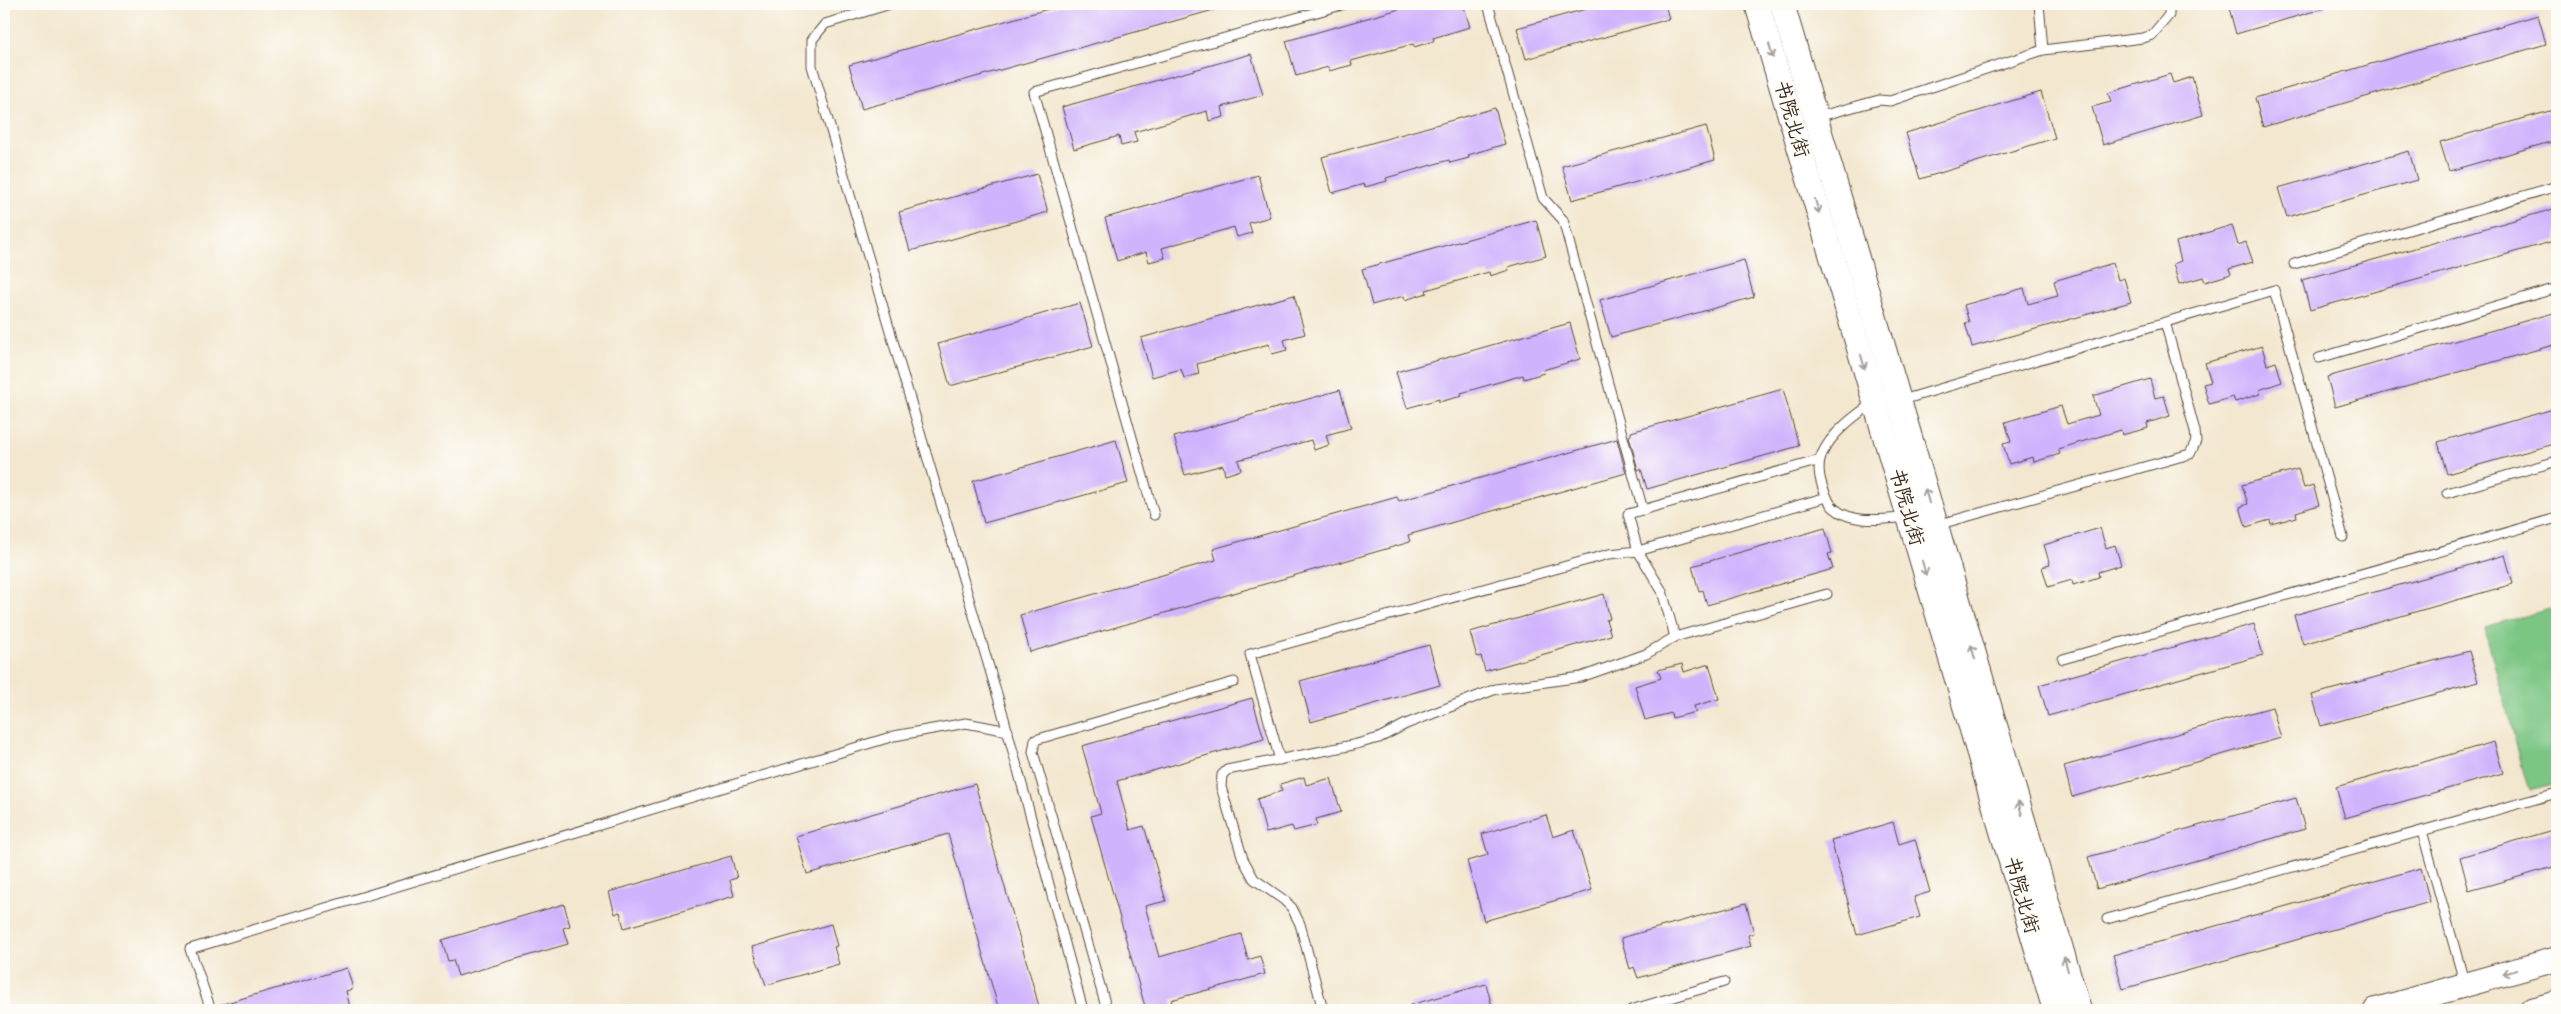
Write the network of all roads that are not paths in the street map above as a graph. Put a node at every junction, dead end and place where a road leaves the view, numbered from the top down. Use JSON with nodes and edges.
{"nodes":[{"id":1,"x":890,"y":4,"type":"edge"},
{"id":2,"x":1345,"y":4,"type":"edge"},
{"id":3,"x":1488,"y":4,"type":"edge"},
{"id":4,"x":1757,"y":4,"type":"edge"},
{"id":5,"x":1782,"y":4,"type":"edge"},
{"id":6,"x":2039,"y":4,"type":"edge"},
{"id":7,"x":2169,"y":4,"type":"edge"},
{"id":8,"x":2043,"y":50,"type":"junction"},
{"id":9,"x":1816,"y":118,"type":"junction"},
{"id":10,"x":2557,"y":186,"type":"edge"},
{"id":11,"x":2294,"y":264,"type":"dead end"},
{"id":12,"x":2557,"y":288,"type":"edge"},
{"id":13,"x":2165,"y":322,"type":"junction"},
{"id":14,"x":2319,"y":358,"type":"dead end"},
{"id":15,"x":1875,"y":401,"type":"junction"},
{"id":16,"x":1900,"y":401,"type":"junction"},
{"id":17,"x":1820,"y":460,"type":"junction"},
{"id":18,"x":2557,"y":461,"type":"edge"},
{"id":19,"x":2447,"y":493,"type":"dead end"},
{"id":20,"x":1827,"y":497,"type":"junction"},
{"id":21,"x":1643,"y":510,"type":"junction"},
{"id":22,"x":1154,"y":516,"type":"dead end"},
{"id":23,"x":1909,"y":517,"type":"junction"},
{"id":24,"x":2557,"y":518,"type":"edge"},
{"id":25,"x":1936,"y":526,"type":"junction"},
{"id":26,"x":2343,"y":537,"type":"dead end"},
{"id":27,"x":1638,"y":551,"type":"junction"},
{"id":28,"x":1827,"y":594,"type":"dead end"},
{"id":29,"x":1674,"y":637,"type":"junction"},
{"id":30,"x":2063,"y":659,"type":"dead end"},
{"id":31,"x":1234,"y":682,"type":"dead end"},
{"id":32,"x":1008,"y":731,"type":"junction"},
{"id":33,"x":1280,"y":760,"type":"junction"},
{"id":34,"x":2557,"y":793,"type":"edge"},
{"id":35,"x":2422,"y":831,"type":"junction"},
{"id":36,"x":2107,"y":919,"type":"dead end"},
{"id":37,"x":2557,"y":959,"type":"edge"},
{"id":38,"x":1724,"y":982,"type":"dead end"},
{"id":39,"x":2465,"y":985,"type":"junction"},
{"id":40,"x":2557,"y":1003,"type":"edge"},
{"id":41,"x":211,"y":1010,"type":"edge"},
{"id":42,"x":1083,"y":1010,"type":"edge"},
{"id":43,"x":1107,"y":1010,"type":"edge"},
{"id":44,"x":1324,"y":1010,"type":"edge"},
{"id":45,"x":1631,"y":1010,"type":"edge"},
{"id":46,"x":2055,"y":1010,"type":"edge"},
{"id":47,"x":2079,"y":1010,"type":"edge"},
{"id":48,"x":2376,"y":1010,"type":"edge"},
{"id":49,"x":2532,"y":1010,"type":"edge"}],
"edges":[{"from":1,"to":32,"type":"lane"},
{"from":2,"to":22,"type":"lane"},
{"from":3,"to":21,"type":"lane"},
{"from":4,"to":15,"type":"street","name":"书院北街","one_way":true},
{"from":5,"to":9,"type":"street","name":"书院北街"},
{"from":6,"to":8,"type":"lane"},
{"from":7,"to":8,"type":"lane"},
{"from":8,"to":9,"type":"lane"},
{"from":9,"to":16,"type":"street","name":"书院北街"},
{"from":10,"to":11,"type":"lane"},
{"from":12,"to":14,"type":"lane"},
{"from":13,"to":16,"type":"lane"},
{"from":13,"to":25,"type":"lane"},
{"from":13,"to":26,"type":"lane"},
{"from":15,"to":17,"type":"lane"},
{"from":15,"to":23,"type":"street","name":"书院北街"},
{"from":25,"to":16,"type":"street","name":"书院北街","one_way":true},
{"from":17,"to":20,"type":"lane"},
{"from":17,"to":21,"type":"lane"},
{"from":18,"to":19,"type":"lane"},
{"from":20,"to":23,"type":"lane"},
{"from":20,"to":27,"type":"lane"},
{"from":21,"to":27,"type":"lane"},
{"from":23,"to":46,"type":"street","name":"书院北街","one_way":true},
{"from":24,"to":30,"type":"lane"},
{"from":47,"to":25,"type":"street","name":"书院北街","one_way":true},
{"from":27,"to":29,"type":"lane"},
{"from":27,"to":33,"type":"lane"},
{"from":28,"to":29,"type":"lane"},
{"from":29,"to":33,"type":"lane"},
{"from":31,"to":43,"type":"lane"},
{"from":32,"to":41,"type":"lane"},
{"from":32,"to":42,"type":"lane"},
{"from":33,"to":44,"type":"lane"},
{"from":34,"to":35,"type":"lane"},
{"from":35,"to":36,"type":"lane"},
{"from":35,"to":39,"type":"lane"},
{"from":37,"to":39,"type":"street","one_way":true},
{"from":38,"to":45,"type":"lane"},
{"from":39,"to":48,"type":"street"},
{"from":40,"to":49,"type":"street"}]}
